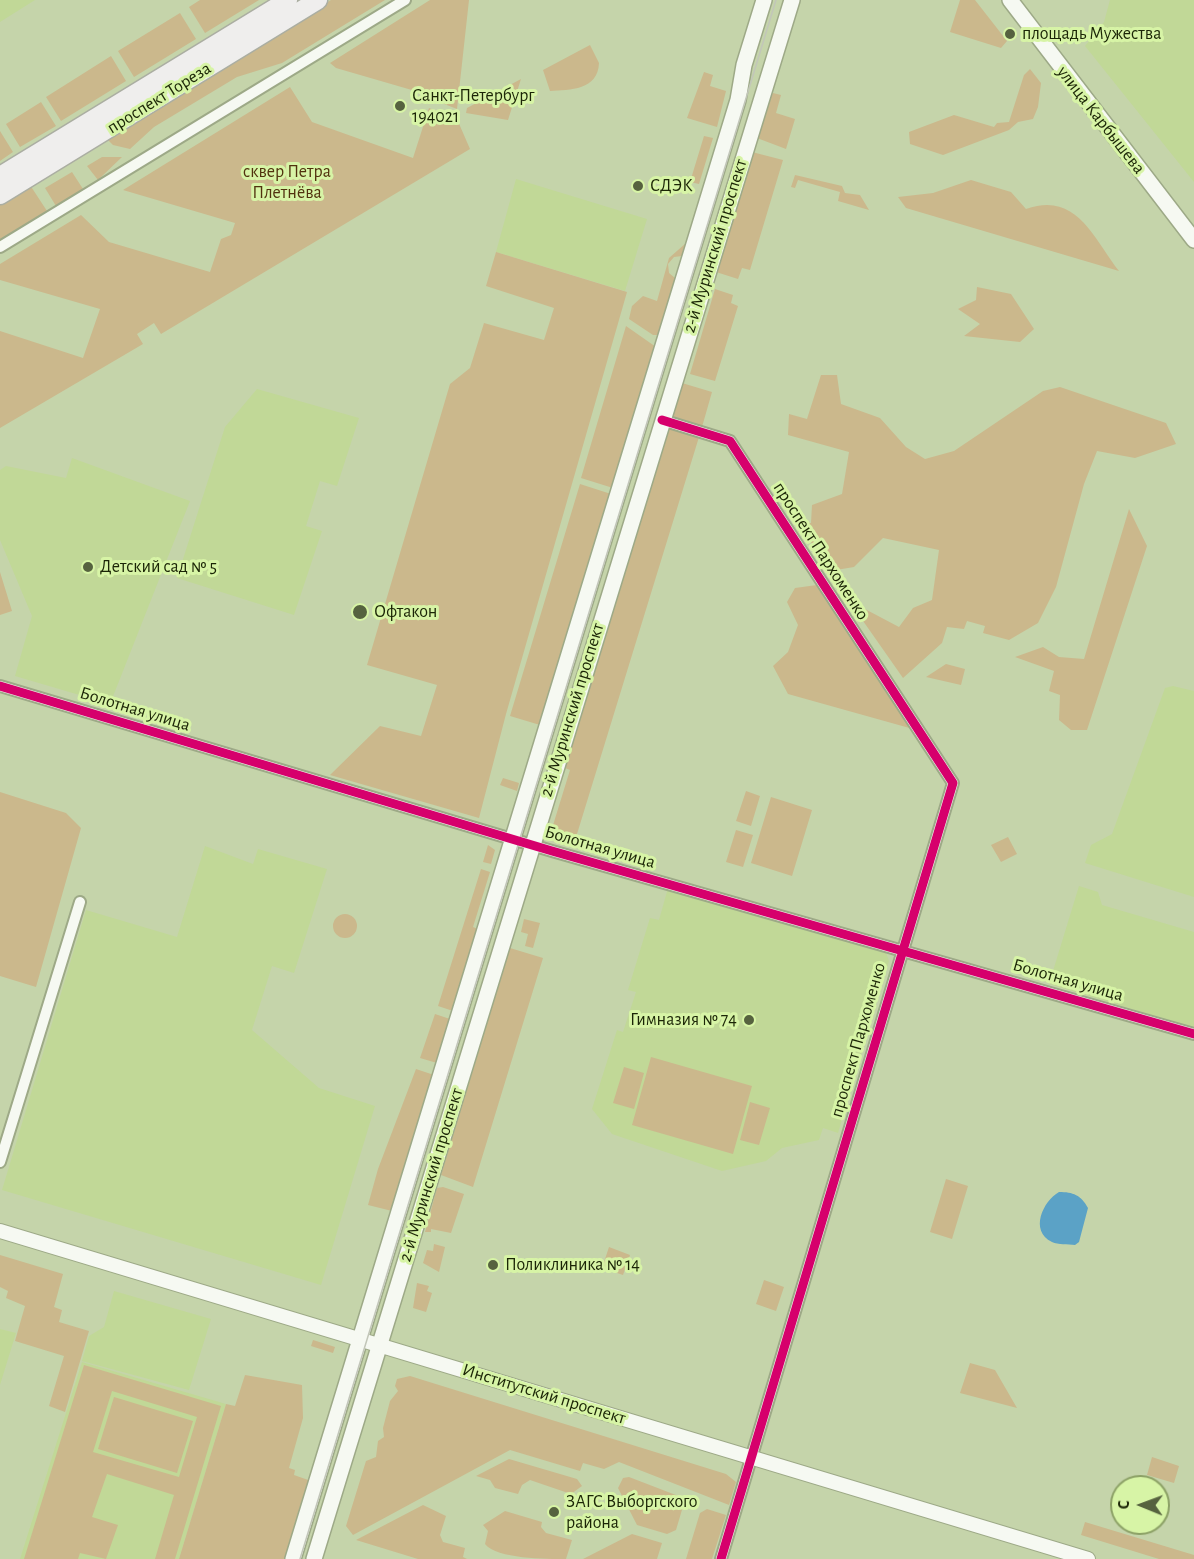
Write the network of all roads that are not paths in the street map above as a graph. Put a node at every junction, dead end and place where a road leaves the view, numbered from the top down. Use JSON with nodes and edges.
{"nodes":[{"id":1,"x":288,"y":0,"type":"edge"},
{"id":2,"x":318,"y":0,"type":"edge"},
{"id":3,"x":405,"y":0,"type":"edge"},
{"id":4,"x":764,"y":0,"type":"edge"},
{"id":5,"x":792,"y":0,"type":"edge"},
{"id":6,"x":1010,"y":0,"type":"edge"},
{"id":7,"x":0,"y":176,"type":"edge"},
{"id":8,"x":0,"y":195,"type":"edge"},
{"id":9,"x":1194,"y":240,"type":"edge"},
{"id":10,"x":0,"y":247,"type":"edge"},
{"id":11,"x":662,"y":420,"type":"junction"},
{"id":12,"x":0,"y":686,"type":"edge"},
{"id":13,"x":512,"y":839,"type":"junction"},
{"id":14,"x":531,"y":845,"type":"junction"},
{"id":15,"x":80,"y":902,"type":"dead end"},
{"id":16,"x":902,"y":949,"type":"junction"},
{"id":17,"x":1194,"y":1034,"type":"edge"},
{"id":18,"x":0,"y":1162,"type":"edge"},
{"id":19,"x":0,"y":1231,"type":"edge"},
{"id":20,"x":360,"y":1338,"type":"junction"},
{"id":21,"x":380,"y":1343,"type":"junction"},
{"id":22,"x":752,"y":1457,"type":"junction"},
{"id":23,"x":293,"y":1559,"type":"edge"},
{"id":24,"x":314,"y":1559,"type":"edge"},
{"id":25,"x":721,"y":1559,"type":"edge"},
{"id":26,"x":1088,"y":1559,"type":"edge"}],
"edges":[{"from":1,"to":7,"type":"main road","name":"проспект Тореза"},
{"from":2,"to":8,"type":"main road","name":"проспект Тореза"},
{"from":3,"to":10,"type":"street"},
{"from":4,"to":13,"type":"main road","name":"2-й Муринский проспект"},
{"from":5,"to":11,"type":"main road","name":"2-й Муринский проспект"},
{"from":6,"to":9,"type":"main road","name":"улица Карбышева"},
{"from":11,"to":14,"type":"main road","name":"2-й Муринский проспект"},
{"from":11,"to":16,"type":"street","name":"проспект Пархоменко"},
{"from":12,"to":13,"type":"street","name":"Болотная улица"},
{"from":13,"to":14,"type":"street","name":"Болотная улица"},
{"from":13,"to":20,"type":"main road","name":"2-й Муринский проспект"},
{"from":14,"to":16,"type":"street","name":"Болотная улица"},
{"from":14,"to":21,"type":"main road","name":"2-й Муринский проспект"},
{"from":15,"to":18,"type":"street"},
{"from":16,"to":17,"type":"street","name":"Болотная улица"},
{"from":16,"to":22,"type":"street","name":"проспект Пархоменко"},
{"from":19,"to":20,"type":"street","name":"Институтский проспект"},
{"from":20,"to":21,"type":"street","name":"Институтский проспект"},
{"from":20,"to":23,"type":"main road","name":"2-й Муринский проспект"},
{"from":21,"to":22,"type":"street","name":"Институтский проспект"},
{"from":21,"to":24,"type":"main road","name":"2-й Муринский проспект"},
{"from":22,"to":25,"type":"street","name":"проспект Пархоменко"},
{"from":22,"to":26,"type":"street","name":"Институтский проспект"}]}
